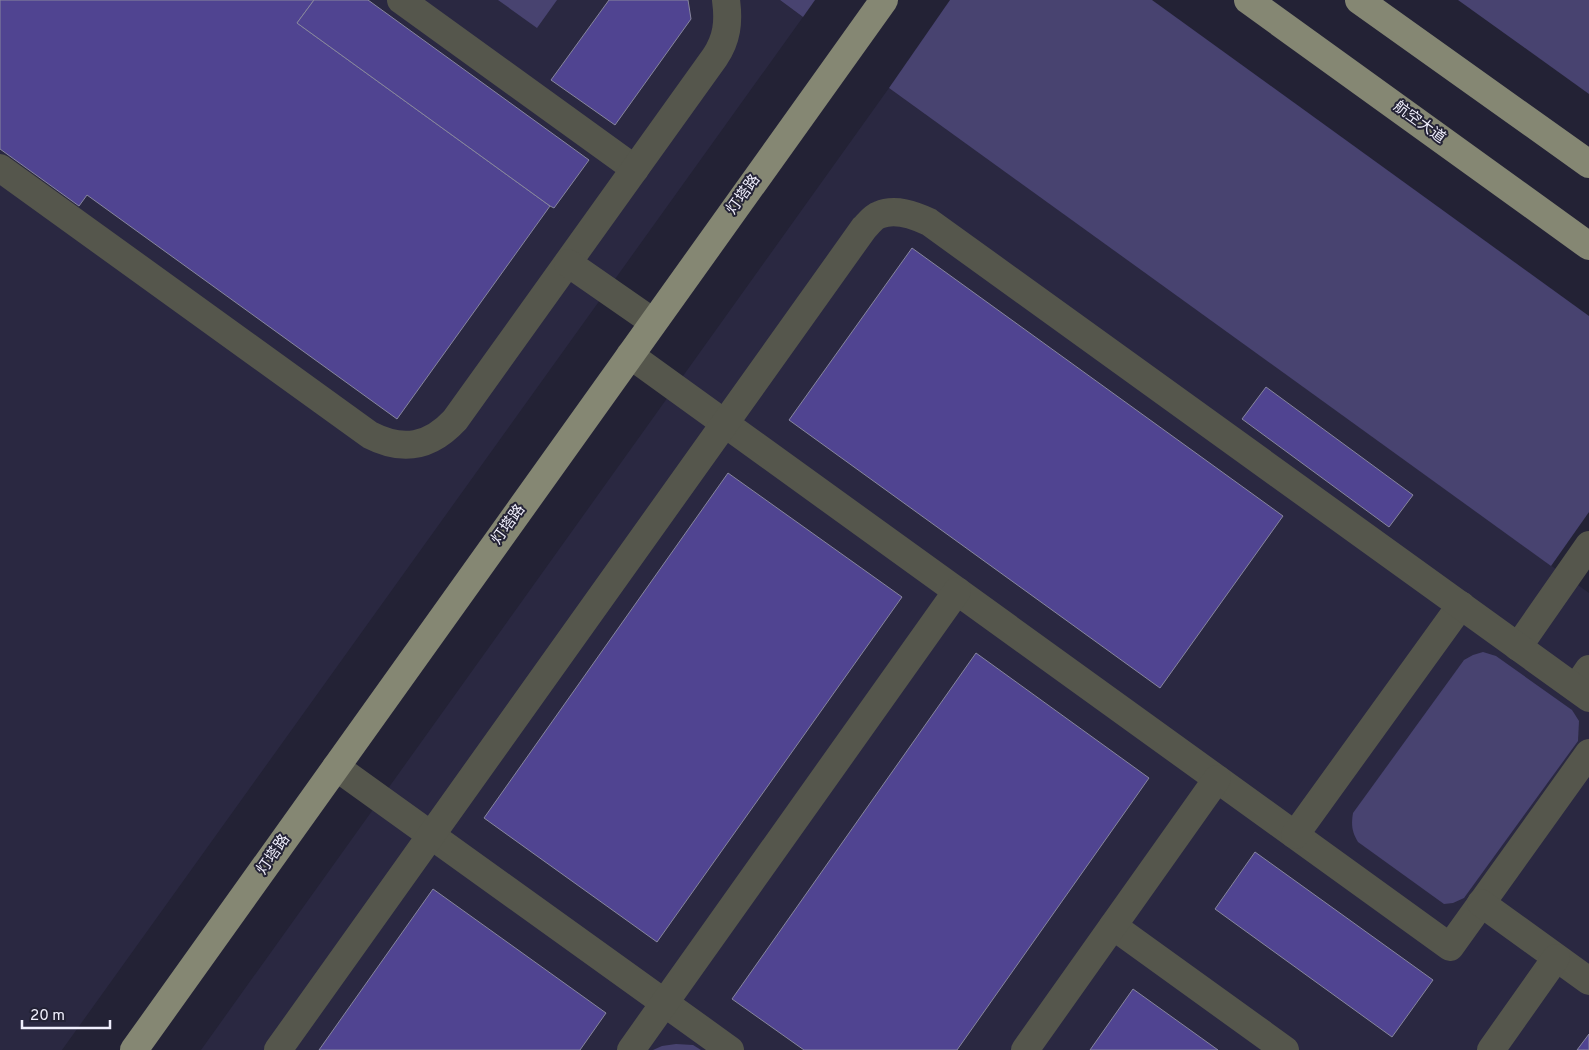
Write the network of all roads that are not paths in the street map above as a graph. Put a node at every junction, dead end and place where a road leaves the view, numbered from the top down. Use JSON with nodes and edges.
{"nodes":[{"id":1,"x":401,"y":0,"type":"edge"},
{"id":2,"x":726,"y":0,"type":"edge"},
{"id":3,"x":884,"y":0,"type":"edge"},
{"id":4,"x":1248,"y":0,"type":"edge"},
{"id":5,"x":1359,"y":0,"type":"edge"},
{"id":6,"x":1589,"y":164,"type":"edge"},
{"id":7,"x":0,"y":168,"type":"edge"},
{"id":8,"x":635,"y":169,"type":"junction"},
{"id":9,"x":1589,"y":246,"type":"edge"},
{"id":10,"x":568,"y":263,"type":"junction"},
{"id":11,"x":653,"y":322,"type":"junction"},
{"id":12,"x":630,"y":355,"type":"junction"},
{"id":13,"x":724,"y":424,"type":"junction"},
{"id":14,"x":1589,"y":545,"type":"edge"},
{"id":15,"x":957,"y":591,"type":"junction"},
{"id":16,"x":1461,"y":605,"type":"junction"},
{"id":17,"x":1518,"y":647,"type":"junction"},
{"id":18,"x":1585,"y":685,"type":"edge"},
{"id":19,"x":1589,"y":753,"type":"edge"},
{"id":20,"x":336,"y":767,"type":"junction"},
{"id":21,"x":1217,"y":780,"type":"junction"},
{"id":22,"x":431,"y":835,"type":"junction"},
{"id":23,"x":1296,"y":836,"type":"junction"},
{"id":24,"x":1481,"y":903,"type":"junction"},
{"id":25,"x":1113,"y":926,"type":"junction"},
{"id":26,"x":1556,"y":958,"type":"junction"},
{"id":27,"x":1589,"y":981,"type":"edge"},
{"id":28,"x":664,"y":1003,"type":"junction"},
{"id":29,"x":134,"y":1050,"type":"edge"},
{"id":30,"x":278,"y":1050,"type":"edge"},
{"id":31,"x":631,"y":1050,"type":"edge"},
{"id":32,"x":730,"y":1050,"type":"edge"},
{"id":33,"x":1025,"y":1050,"type":"edge"},
{"id":34,"x":1285,"y":1050,"type":"edge"},
{"id":35,"x":1491,"y":1050,"type":"edge"}],
"edges":[{"from":1,"to":8,"type":"lane"},
{"from":2,"to":8,"type":"lane"},
{"from":3,"to":11,"type":"main road","name":"灯塔路"},
{"from":4,"to":9,"type":"main road","name":"航空大道"},
{"from":5,"to":6,"type":"main road"},
{"from":7,"to":10,"type":"lane"},
{"from":8,"to":10,"type":"lane"},
{"from":10,"to":11,"type":"lane"},
{"from":11,"to":12,"type":"main road","name":"灯塔路"},
{"from":12,"to":13,"type":"lane"},
{"from":12,"to":20,"type":"main road","name":"灯塔路"},
{"from":13,"to":15,"type":"lane"},
{"from":13,"to":16,"type":"lane"},
{"from":13,"to":22,"type":"lane"},
{"from":14,"to":17,"type":"lane"},
{"from":15,"to":21,"type":"lane"},
{"from":15,"to":28,"type":"lane"},
{"from":16,"to":17,"type":"lane"},
{"from":16,"to":23,"type":"lane"},
{"from":17,"to":18,"type":"lane"},
{"from":19,"to":24,"type":"lane"},
{"from":20,"to":22,"type":"lane"},
{"from":20,"to":29,"type":"main road","name":"灯塔路"},
{"from":21,"to":23,"type":"lane"},
{"from":21,"to":25,"type":"lane"},
{"from":22,"to":28,"type":"lane"},
{"from":22,"to":30,"type":"lane"},
{"from":23,"to":24,"type":"lane"},
{"from":24,"to":26,"type":"lane"},
{"from":25,"to":33,"type":"lane"},
{"from":25,"to":34,"type":"lane"},
{"from":26,"to":27,"type":"lane"},
{"from":26,"to":35,"type":"lane"},
{"from":28,"to":31,"type":"lane"},
{"from":28,"to":32,"type":"lane"}]}
